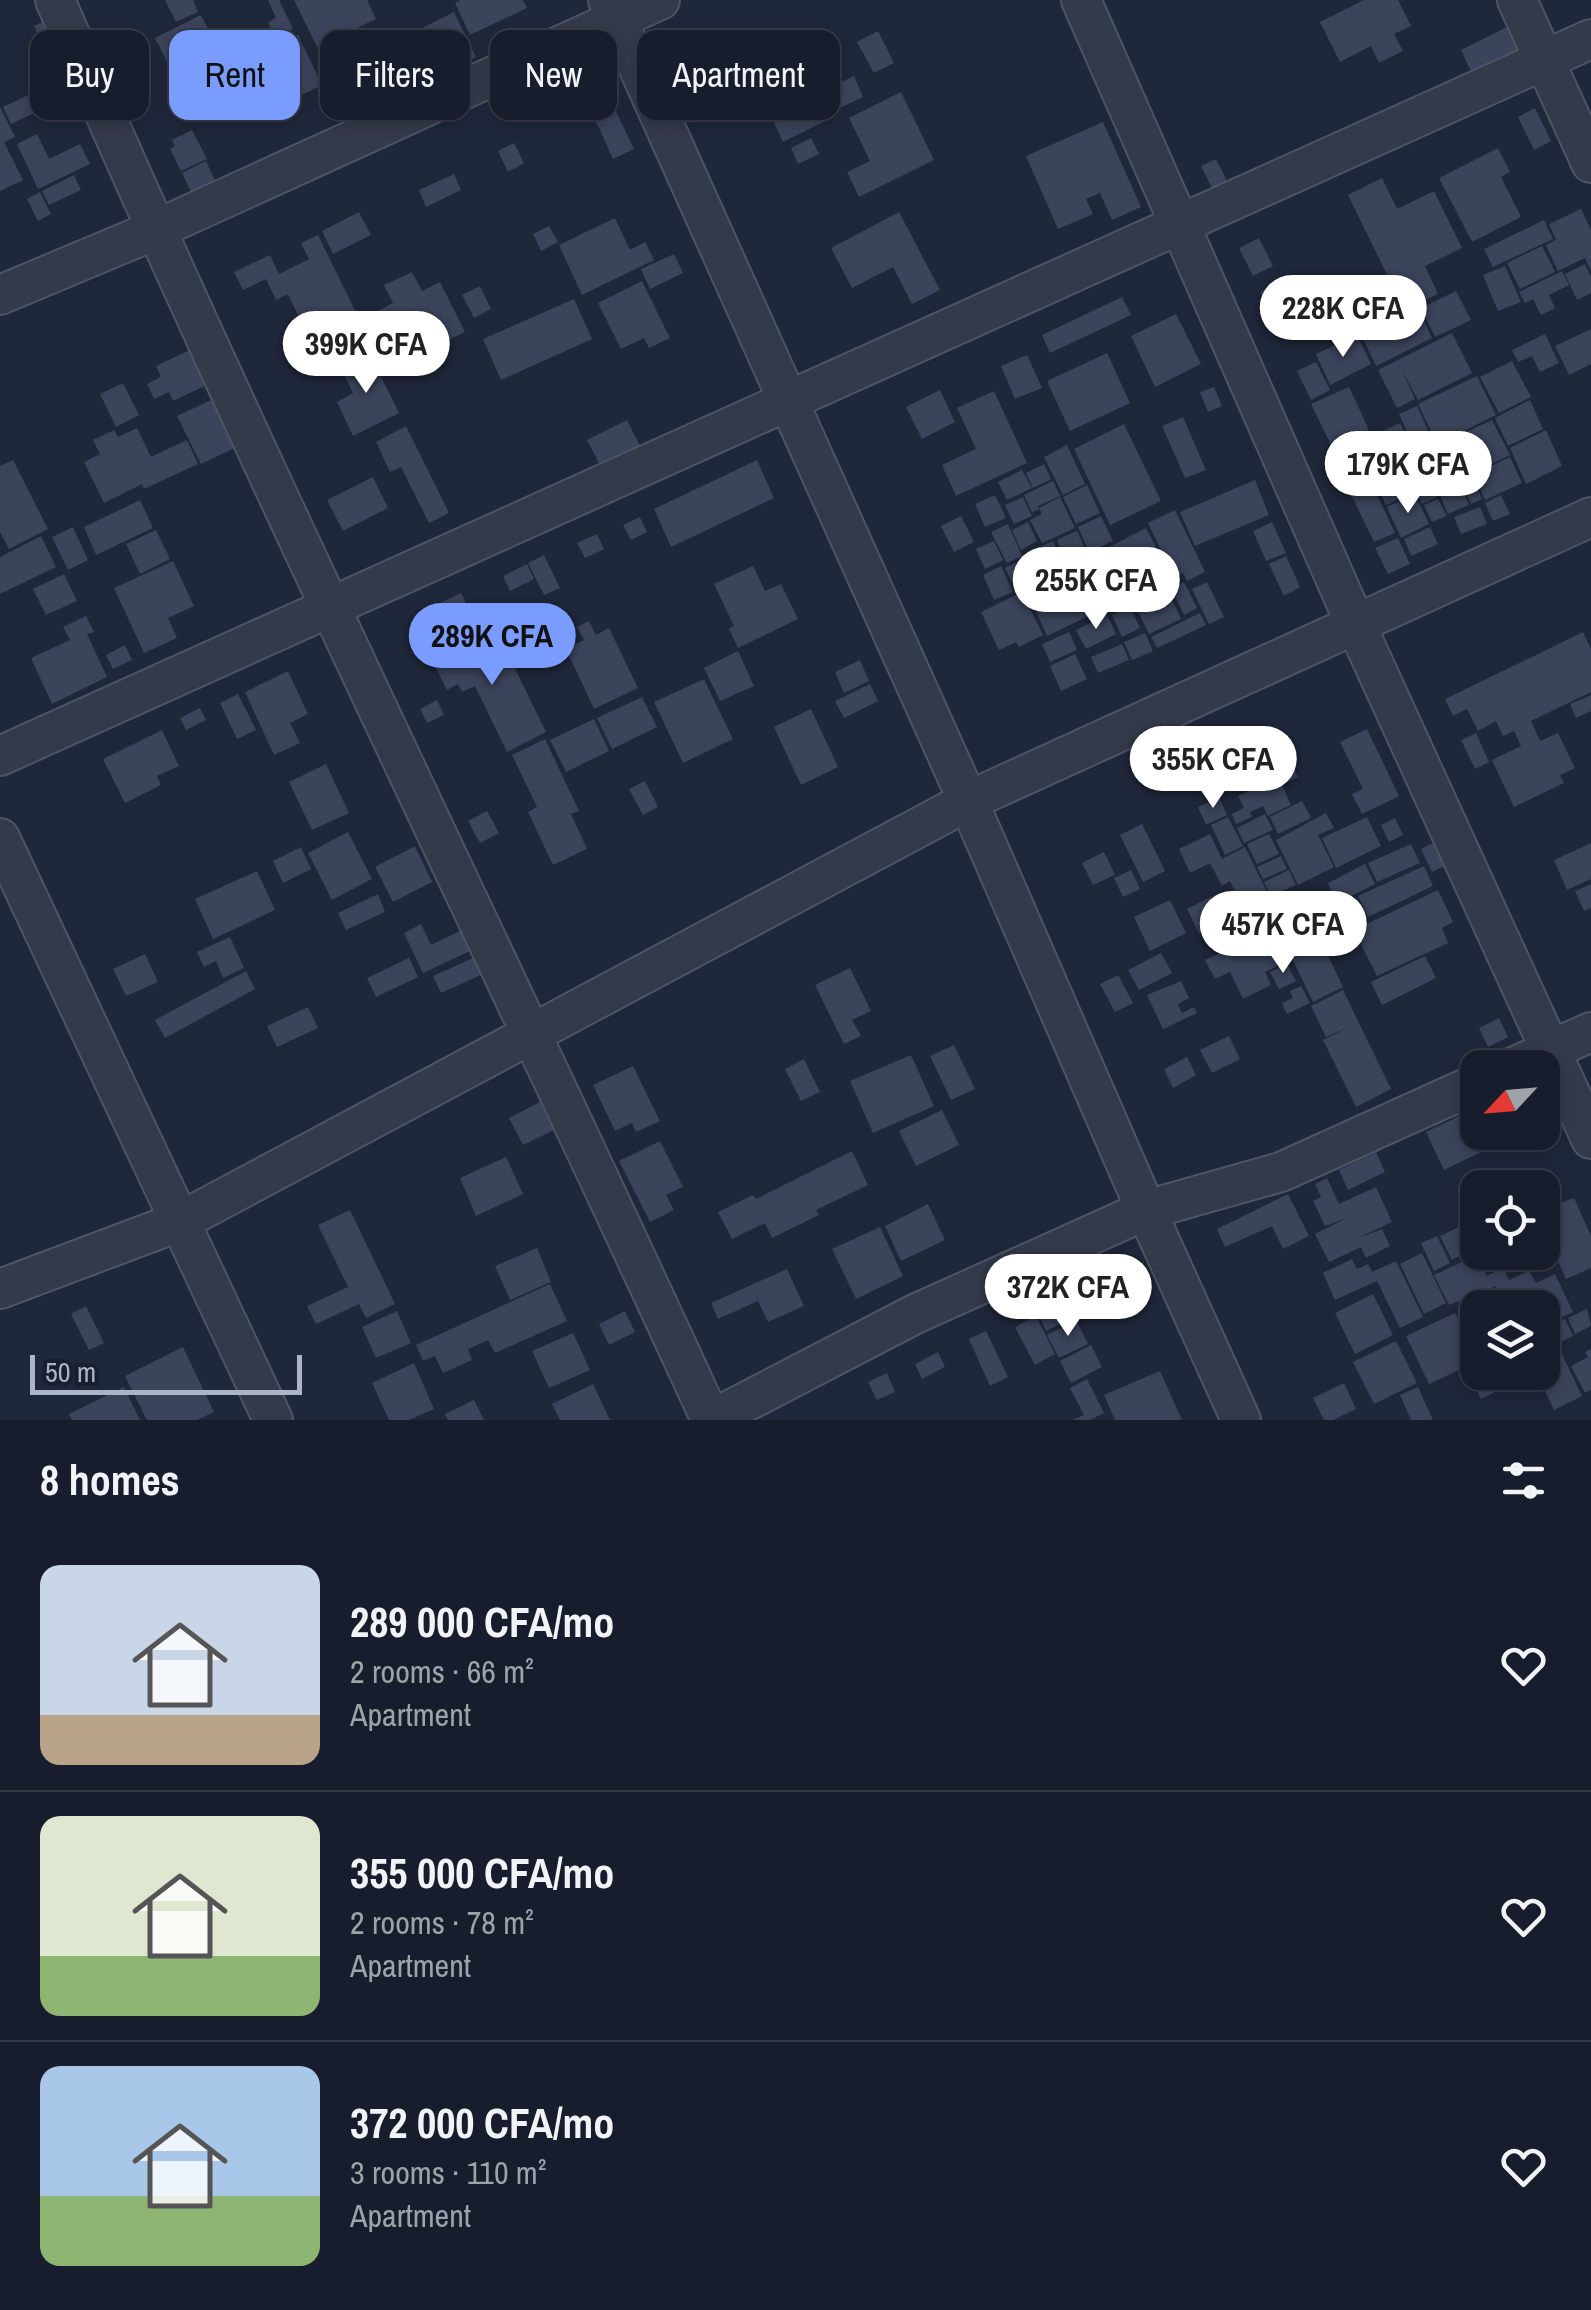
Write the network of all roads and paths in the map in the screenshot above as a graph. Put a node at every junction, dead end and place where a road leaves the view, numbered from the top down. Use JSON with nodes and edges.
{"nodes":[{"id":1,"x":56,"y":0,"type":"edge"},
{"id":2,"x":660,"y":0,"type":"edge"},
{"id":3,"x":1081,"y":0,"type":"edge"},
{"id":4,"x":1518,"y":0,"type":"edge"},
{"id":5,"x":612,"y":10,"type":"edge"},
{"id":6,"x":1591,"y":39,"type":"edge"},
{"id":7,"x":1544,"y":60,"type":"junction"},
{"id":8,"x":1591,"y":162,"type":"edge"},
{"id":9,"x":1181,"y":223,"type":"junction"},
{"id":10,"x":155,"y":230,"type":"junction"},
{"id":11,"x":0,"y":295,"type":"edge"},
{"id":12,"x":787,"y":403,"type":"junction"},
{"id":13,"x":1591,"y":517,"type":"edge"},
{"id":14,"x":329,"y":606,"type":"junction"},
{"id":15,"x":1355,"y":623,"type":"junction"},
{"id":16,"x":0,"y":756,"type":"edge"},
{"id":17,"x":968,"y":800,"type":"junction"},
{"id":18,"x":0,"y":838,"type":"edge"},
{"id":19,"x":533,"y":1032,"type":"junction"},
{"id":20,"x":1591,"y":1032,"type":"edge"},
{"id":21,"x":1550,"y":1050,"type":"joint"},
{"id":22,"x":1560,"y":1072,"type":"edge"},
{"id":23,"x":1460,"y":1091,"type":"edge"},
{"id":24,"x":1591,"y":1139,"type":"edge"},
{"id":25,"x":1146,"y":1210,"type":"junction"},
{"id":26,"x":181,"y":1222,"type":"junction"},
{"id":27,"x":0,"y":1289,"type":"edge"},
{"id":28,"x":273,"y":1420,"type":"edge"},
{"id":29,"x":711,"y":1420,"type":"edge"},
{"id":30,"x":1241,"y":1420,"type":"edge"}],
"edges":[{"from":1,"to":10,"type":"street"},
{"from":2,"to":5,"type":"street"},
{"from":3,"to":9,"type":"street"},
{"from":4,"to":7,"type":"street"},
{"from":5,"to":10,"type":"street"},
{"from":5,"to":12,"type":"street"},
{"from":6,"to":7,"type":"street"},
{"from":7,"to":8,"type":"street"},
{"from":7,"to":9,"type":"street"},
{"from":9,"to":12,"type":"street"},
{"from":9,"to":15,"type":"street"},
{"from":10,"to":11,"type":"street"},
{"from":10,"to":14,"type":"street"},
{"from":12,"to":14,"type":"street"},
{"from":12,"to":17,"type":"street"},
{"from":13,"to":15,"type":"street"},
{"from":14,"to":16,"type":"street"},
{"from":14,"to":19,"type":"street"},
{"from":15,"to":17,"type":"street"},
{"from":15,"to":21,"type":"street"},
{"from":17,"to":19,"type":"street"},
{"from":17,"to":25,"type":"street"},
{"from":18,"to":26,"type":"street"},
{"from":19,"to":26,"type":"street"},
{"from":19,"to":29,"type":"street"},
{"from":20,"to":21,"type":"street"},
{"from":22,"to":24,"type":"street"},
{"from":23,"to":25,"type":"street"},
{"from":25,"to":29,"type":"street"},
{"from":25,"to":30,"type":"street"},
{"from":26,"to":27,"type":"street"},
{"from":26,"to":28,"type":"street"}]}
